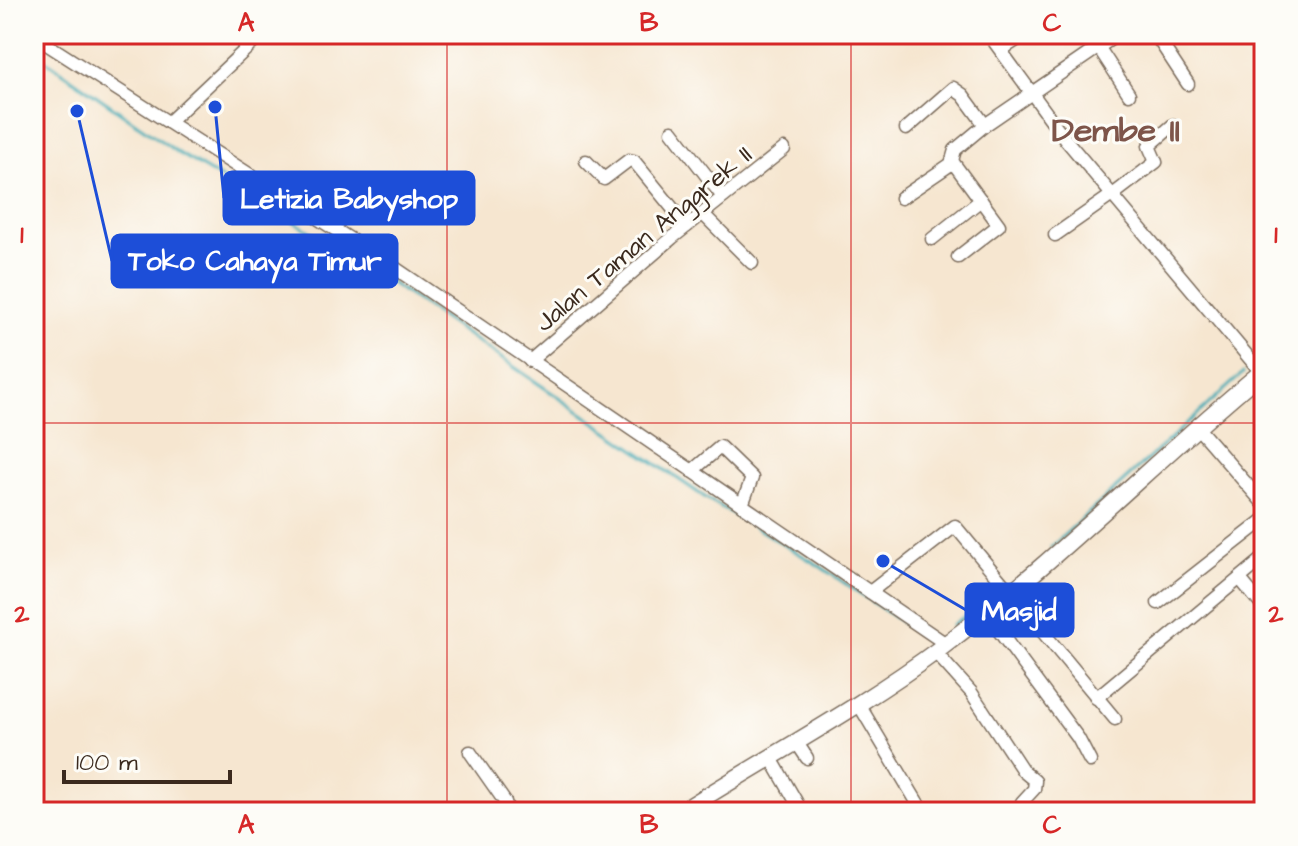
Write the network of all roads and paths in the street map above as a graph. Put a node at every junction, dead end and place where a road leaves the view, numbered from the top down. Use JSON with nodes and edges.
{"nodes":[{"id":1,"x":262,"y":34,"type":"edge"},
{"id":2,"x":1026,"y":34,"type":"edge"},
{"id":3,"x":1118,"y":34,"type":"edge"},
{"id":4,"x":1155,"y":34,"type":"edge"},
{"id":5,"x":34,"y":36,"type":"edge"},
{"id":6,"x":1099,"y":48,"type":"junction"},
{"id":7,"x":1188,"y":84,"type":"dead end"},
{"id":8,"x":1031,"y":92,"type":"junction"},
{"id":9,"x":1129,"y":94,"type":"dead end"},
{"id":10,"x":169,"y":122,"type":"junction"},
{"id":11,"x":985,"y":125,"type":"junction"},
{"id":12,"x":1173,"y":125,"type":"dead end"},
{"id":13,"x":906,"y":129,"type":"dead end"},
{"id":14,"x":672,"y":131,"type":"dead end"},
{"id":15,"x":784,"y":149,"type":"dead end"},
{"id":16,"x":586,"y":161,"type":"dead end"},
{"id":17,"x":952,"y":161,"type":"junction"},
{"id":18,"x":1113,"y":194,"type":"junction"},
{"id":19,"x":723,"y":197,"type":"junction"},
{"id":20,"x":901,"y":198,"type":"dead end"},
{"id":21,"x":981,"y":200,"type":"junction"},
{"id":22,"x":703,"y":214,"type":"junction"},
{"id":23,"x":687,"y":226,"type":"junction"},
{"id":24,"x":1055,"y":235,"type":"dead end"},
{"id":25,"x":932,"y":239,"type":"dead end"},
{"id":26,"x":958,"y":257,"type":"dead end"},
{"id":27,"x":752,"y":263,"type":"dead end"},
{"id":28,"x":530,"y":361,"type":"junction"},
{"id":29,"x":1263,"y":371,"type":"edge"},
{"id":30,"x":1197,"y":427,"type":"junction"},
{"id":31,"x":692,"y":471,"type":"junction"},
{"id":32,"x":1264,"y":504,"type":"edge"},
{"id":33,"x":742,"y":505,"type":"junction"},
{"id":34,"x":1264,"y":520,"type":"edge"},
{"id":35,"x":1264,"y":558,"type":"edge"},
{"id":36,"x":1240,"y":579,"type":"junction"},
{"id":37,"x":1011,"y":590,"type":"junction"},
{"id":38,"x":870,"y":592,"type":"junction"},
{"id":39,"x":1158,"y":603,"type":"dead end"},
{"id":40,"x":1264,"y":608,"type":"edge"},
{"id":41,"x":985,"y":612,"type":"junction"},
{"id":42,"x":941,"y":648,"type":"junction"},
{"id":43,"x":1096,"y":698,"type":"junction"},
{"id":44,"x":858,"y":703,"type":"junction"},
{"id":45,"x":1115,"y":719,"type":"dead end"},
{"id":46,"x":797,"y":743,"type":"junction"},
{"id":47,"x":470,"y":752,"type":"dead end"},
{"id":48,"x":771,"y":758,"type":"junction"},
{"id":49,"x":807,"y":758,"type":"dead end"},
{"id":50,"x":1090,"y":761,"type":"dead end"},
{"id":51,"x":687,"y":810,"type":"edge"},
{"id":52,"x":508,"y":812,"type":"edge"},
{"id":53,"x":802,"y":812,"type":"edge"},
{"id":54,"x":923,"y":812,"type":"edge"},
{"id":55,"x":1027,"y":812,"type":"edge"}],
"edges":[{"from":1,"to":10,"type":"street"},
{"from":2,"to":8,"type":"street"},
{"from":3,"to":6,"type":"street"},
{"from":4,"to":7,"type":"street"},
{"from":5,"to":10,"type":"street"},
{"from":6,"to":8,"type":"street"},
{"from":6,"to":9,"type":"street"},
{"from":8,"to":11,"type":"street"},
{"from":8,"to":18,"type":"street"},
{"from":10,"to":28,"type":"street"},
{"from":11,"to":13,"type":"street"},
{"from":11,"to":17,"type":"street"},
{"from":12,"to":18,"type":"street"},
{"from":14,"to":19,"type":"street"},
{"from":15,"to":19,"type":"street","name":"Jalan Taman Anggrek II"},
{"from":16,"to":23,"type":"street"},
{"from":17,"to":20,"type":"street"},
{"from":17,"to":21,"type":"street"},
{"from":18,"to":24,"type":"street"},
{"from":18,"to":29,"type":"street"},
{"from":19,"to":22,"type":"street","name":"Jalan Taman Anggrek II"},
{"from":21,"to":25,"type":"street"},
{"from":21,"to":26,"type":"street"},
{"from":22,"to":23,"type":"street","name":"Jalan Taman Anggrek II"},
{"from":22,"to":27,"type":"street"},
{"from":23,"to":28,"type":"street","name":"Jalan Taman Anggrek II"},
{"from":28,"to":31,"type":"street"},
{"from":29,"to":30,"type":"street"},
{"from":30,"to":32,"type":"street"},
{"from":30,"to":37,"type":"street"},
{"from":31,"to":33,"type":"street"},
{"from":31,"to":33,"type":"street"},
{"from":33,"to":38,"type":"street"},
{"from":34,"to":39,"type":"street"},
{"from":35,"to":36,"type":"street"},
{"from":36,"to":40,"type":"street"},
{"from":36,"to":43,"type":"street"},
{"from":37,"to":38,"type":"street"},
{"from":37,"to":41,"type":"street"},
{"from":37,"to":43,"type":"street"},
{"from":38,"to":42,"type":"street"},
{"from":41,"to":42,"type":"street"},
{"from":41,"to":50,"type":"street"},
{"from":42,"to":44,"type":"street"},
{"from":42,"to":55,"type":"street"},
{"from":43,"to":45,"type":"street"},
{"from":44,"to":46,"type":"street"},
{"from":44,"to":54,"type":"street"},
{"from":46,"to":48,"type":"street"},
{"from":46,"to":49,"type":"street"},
{"from":47,"to":52,"type":"street"},
{"from":48,"to":51,"type":"street"},
{"from":48,"to":53,"type":"street"}]}
